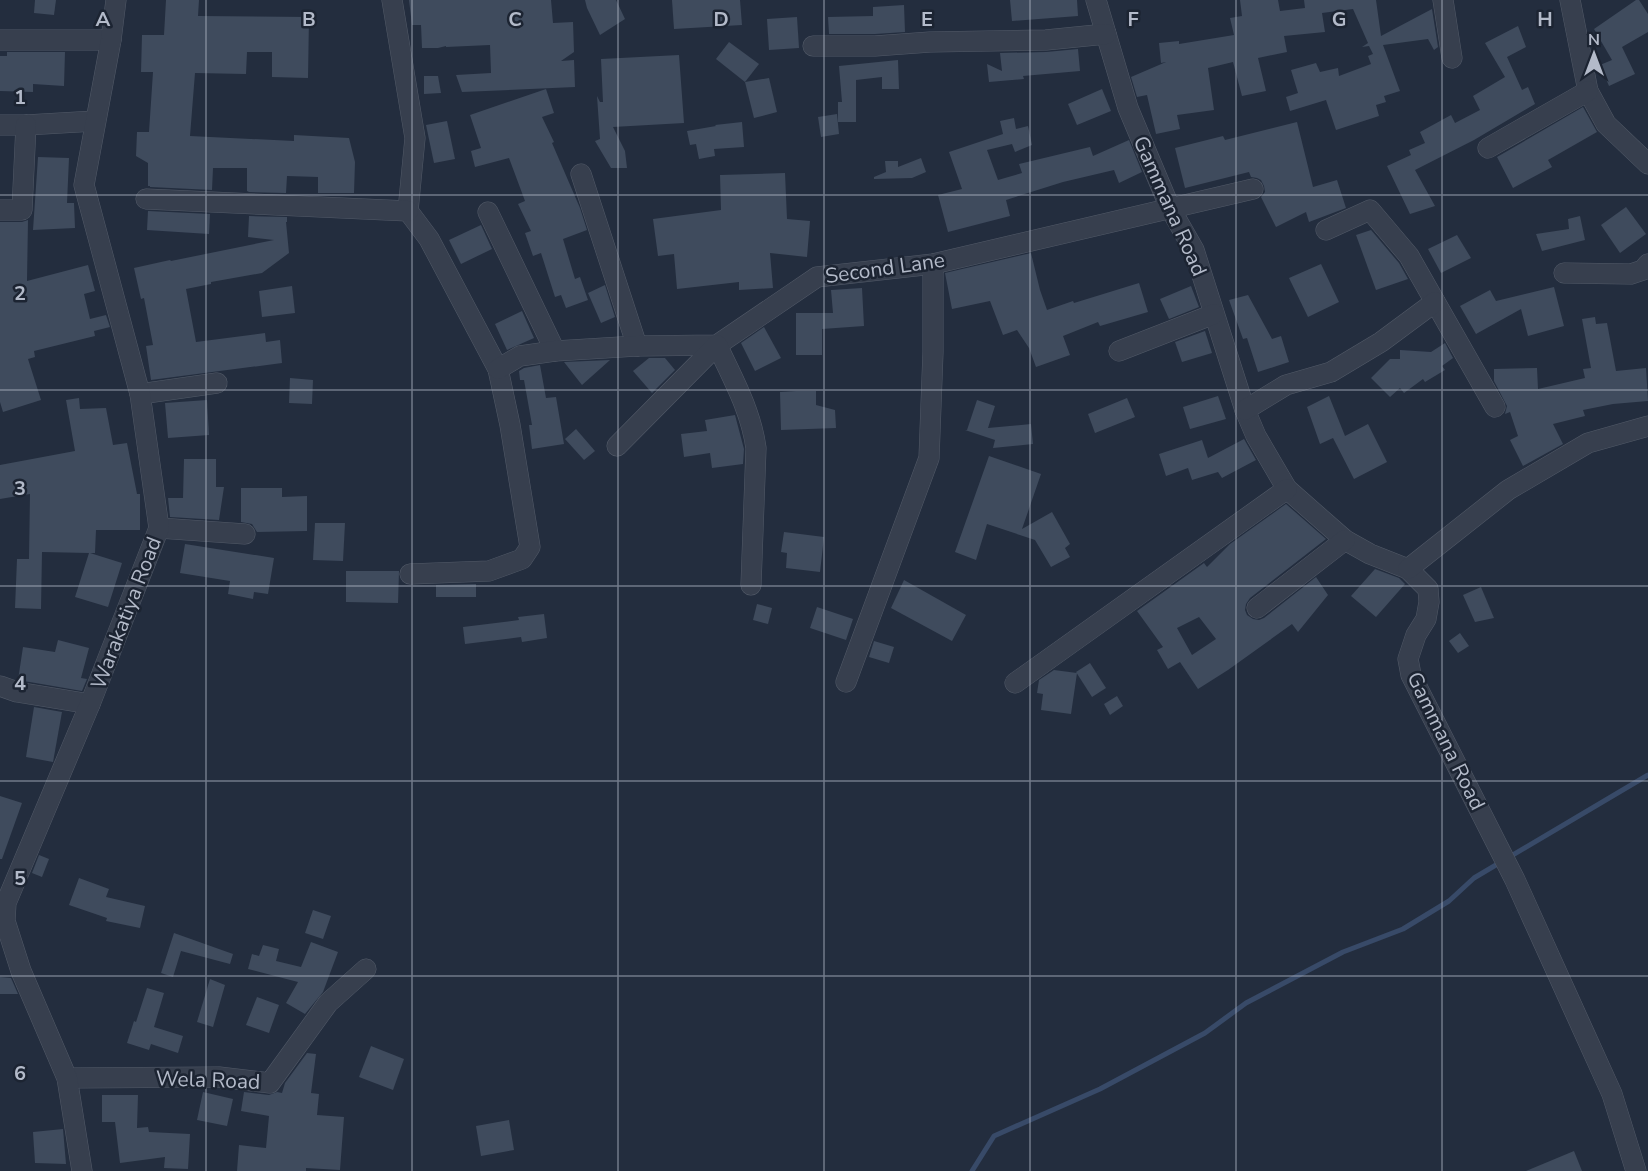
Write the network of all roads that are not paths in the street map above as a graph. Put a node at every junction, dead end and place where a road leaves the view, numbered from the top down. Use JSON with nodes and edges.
{"nodes":[{"id":1,"x":116,"y":0,"type":"edge"},
{"id":2,"x":392,"y":0,"type":"edge"},
{"id":3,"x":1096,"y":0,"type":"edge"},
{"id":4,"x":1443,"y":0,"type":"edge"},
{"id":5,"x":1570,"y":0,"type":"edge"},
{"id":6,"x":1106,"y":34,"type":"junction"},
{"id":7,"x":0,"y":40,"type":"edge"},
{"id":8,"x":111,"y":40,"type":"junction"},
{"id":9,"x":813,"y":46,"type":"dead end"},
{"id":10,"x":1452,"y":58,"type":"dead end"},
{"id":11,"x":1588,"y":91,"type":"junction"},
{"id":12,"x":95,"y":121,"type":"junction"},
{"id":13,"x":0,"y":125,"type":"edge"},
{"id":14,"x":26,"y":125,"type":"junction"},
{"id":15,"x":1488,"y":148,"type":"dead end"},
{"id":16,"x":1648,"y":164,"type":"edge"},
{"id":17,"x":581,"y":174,"type":"dead end"},
{"id":18,"x":1252,"y":189,"type":"dead end"},
{"id":19,"x":146,"y":199,"type":"dead end"},
{"id":20,"x":1170,"y":208,"type":"junction"},
{"id":21,"x":0,"y":210,"type":"edge"},
{"id":22,"x":408,"y":211,"type":"junction"},
{"id":23,"x":488,"y":212,"type":"dead end"},
{"id":24,"x":1326,"y":231,"type":"dead end"},
{"id":25,"x":933,"y":264,"type":"junction"},
{"id":26,"x":1648,"y":264,"type":"edge"},
{"id":27,"x":1564,"y":273,"type":"dead end"},
{"id":28,"x":1435,"y":302,"type":"junction"},
{"id":29,"x":1214,"y":315,"type":"junction"},
{"id":30,"x":637,"y":345,"type":"junction"},
{"id":31,"x":717,"y":345,"type":"junction"},
{"id":32,"x":555,"y":351,"type":"junction"},
{"id":33,"x":1119,"y":351,"type":"dead end"},
{"id":34,"x":498,"y":369,"type":"junction"},
{"id":35,"x":217,"y":383,"type":"dead end"},
{"id":36,"x":140,"y":394,"type":"junction"},
{"id":37,"x":1495,"y":407,"type":"dead end"},
{"id":38,"x":1245,"y":410,"type":"junction"},
{"id":39,"x":1648,"y":426,"type":"edge"},
{"id":40,"x":617,"y":446,"type":"dead end"},
{"id":41,"x":1287,"y":489,"type":"junction"},
{"id":42,"x":159,"y":528,"type":"junction"},
{"id":43,"x":245,"y":534,"type":"dead end"},
{"id":44,"x":1345,"y":540,"type":"junction"},
{"id":45,"x":1408,"y":569,"type":"junction"},
{"id":46,"x":410,"y":574,"type":"dead end"},
{"id":47,"x":751,"y":585,"type":"dead end"},
{"id":48,"x":1257,"y":608,"type":"dead end"},
{"id":49,"x":846,"y":682,"type":"dead end"},
{"id":50,"x":1015,"y":683,"type":"dead end"},
{"id":51,"x":0,"y":686,"type":"edge"},
{"id":52,"x":90,"y":704,"type":"junction"},
{"id":53,"x":366,"y":969,"type":"dead end"},
{"id":54,"x":68,"y":1078,"type":"junction"},
{"id":55,"x":82,"y":1171,"type":"edge"},
{"id":56,"x":1636,"y":1171,"type":"edge"}],
"edges":[{"from":1,"to":8,"type":"street","name":"Warakatiya Road"},
{"from":2,"to":22,"type":"street"},
{"from":3,"to":6,"type":"street","name":"Gammana Road"},
{"from":4,"to":10,"type":"street"},
{"from":5,"to":11,"type":"street"},
{"from":6,"to":9,"type":"street"},
{"from":6,"to":20,"type":"street","name":"Gammana Road"},
{"from":7,"to":8,"type":"street"},
{"from":8,"to":12,"type":"street","name":"Warakatiya Road"},
{"from":11,"to":15,"type":"street"},
{"from":11,"to":16,"type":"street"},
{"from":12,"to":14,"type":"street"},
{"from":12,"to":36,"type":"street","name":"Warakatiya Road"},
{"from":13,"to":14,"type":"street"},
{"from":14,"to":21,"type":"street"},
{"from":17,"to":30,"type":"street"},
{"from":18,"to":20,"type":"street","name":"Second Lane"},
{"from":19,"to":22,"type":"street"},
{"from":20,"to":25,"type":"street","name":"Second Lane"},
{"from":20,"to":29,"type":"street","name":"Gammana Road"},
{"from":22,"to":34,"type":"street"},
{"from":23,"to":32,"type":"street"},
{"from":24,"to":28,"type":"street"},
{"from":25,"to":31,"type":"street","name":"Second Lane"},
{"from":25,"to":49,"type":"street"},
{"from":26,"to":27,"type":"street"},
{"from":28,"to":37,"type":"street"},
{"from":28,"to":38,"type":"street"},
{"from":29,"to":33,"type":"street"},
{"from":29,"to":38,"type":"street","name":"Gammana Road"},
{"from":30,"to":31,"type":"street"},
{"from":30,"to":32,"type":"street"},
{"from":31,"to":40,"type":"street","name":"Second Lane"},
{"from":31,"to":47,"type":"street"},
{"from":32,"to":34,"type":"street"},
{"from":34,"to":46,"type":"street"},
{"from":35,"to":36,"type":"street"},
{"from":36,"to":42,"type":"street","name":"Warakatiya Road"},
{"from":38,"to":41,"type":"street","name":"Gammana Road"},
{"from":39,"to":45,"type":"street"},
{"from":41,"to":44,"type":"street","name":"Gammana Road"},
{"from":41,"to":50,"type":"street"},
{"from":42,"to":43,"type":"street"},
{"from":42,"to":52,"type":"street","name":"Warakatiya Road"},
{"from":44,"to":45,"type":"street","name":"Gammana Road"},
{"from":44,"to":48,"type":"street"},
{"from":45,"to":56,"type":"street","name":"Gammana Road"},
{"from":51,"to":52,"type":"street"},
{"from":52,"to":54,"type":"street","name":"Warakatiya Road"},
{"from":53,"to":54,"type":"street","name":"Wela Road"},
{"from":54,"to":55,"type":"street","name":"Warakatiya Road"}]}
